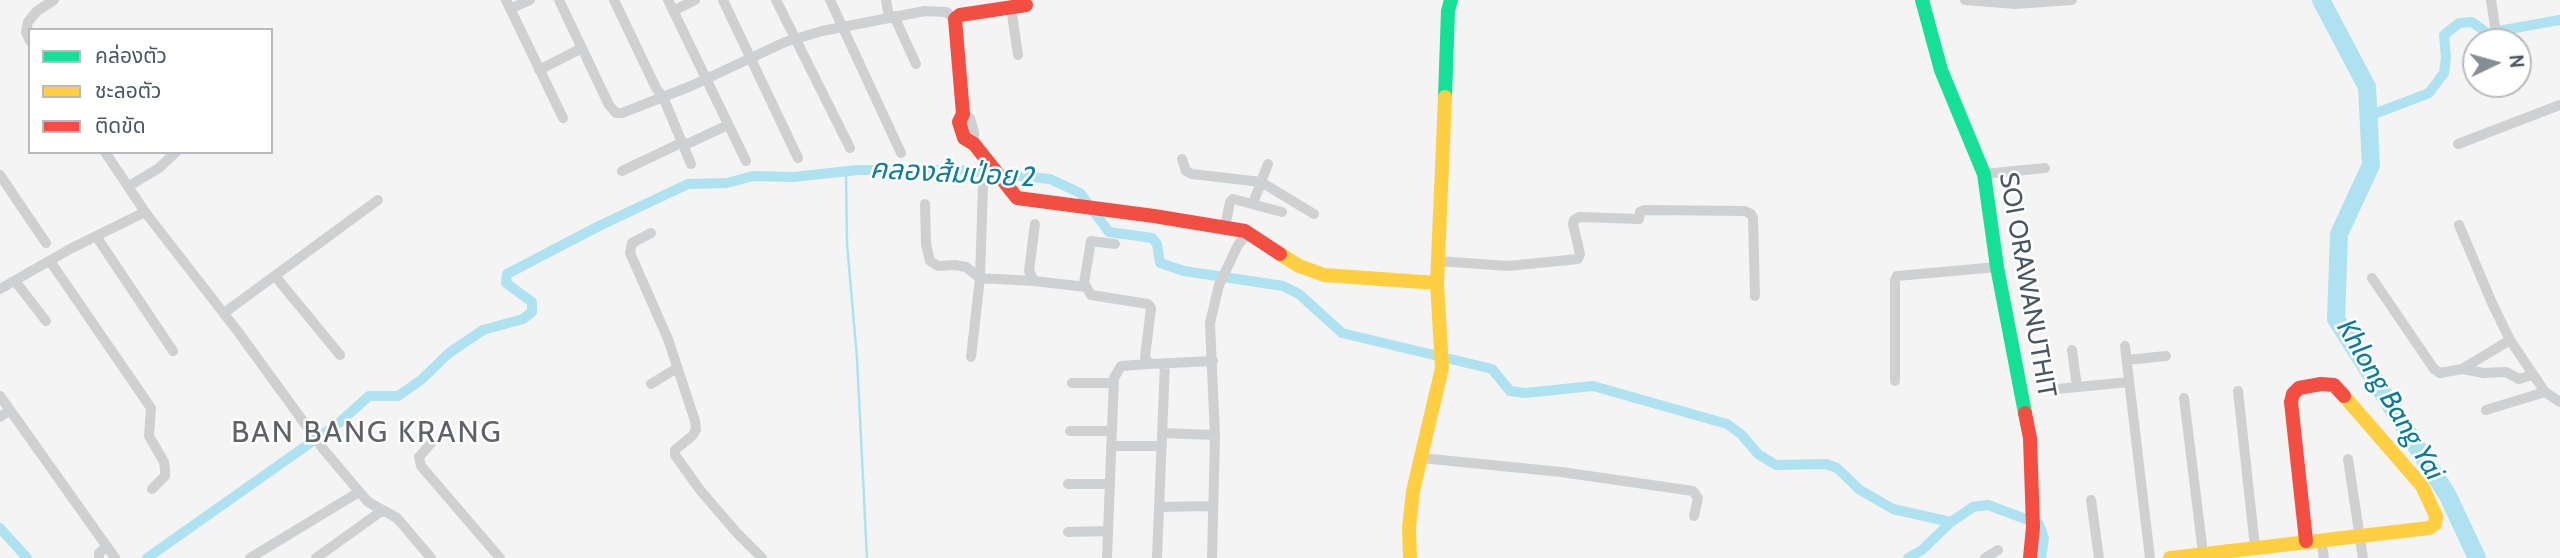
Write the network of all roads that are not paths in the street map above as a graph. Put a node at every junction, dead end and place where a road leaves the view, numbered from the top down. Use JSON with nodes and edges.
{"nodes":[{"id":1,"x":54,"y":0,"type":"edge"},
{"id":2,"x":530,"y":0,"type":"edge"},
{"id":3,"x":559,"y":0,"type":"edge"},
{"id":4,"x":614,"y":0,"type":"edge"},
{"id":5,"x":668,"y":0,"type":"edge"},
{"id":6,"x":695,"y":0,"type":"edge"},
{"id":7,"x":723,"y":0,"type":"edge"},
{"id":8,"x":776,"y":0,"type":"edge"},
{"id":9,"x":830,"y":0,"type":"edge"},
{"id":10,"x":886,"y":0,"type":"edge"},
{"id":11,"x":1451,"y":0,"type":"edge"},
{"id":12,"x":1922,"y":0,"type":"edge"},
{"id":13,"x":1965,"y":0,"type":"edge"},
{"id":14,"x":2073,"y":0,"type":"edge"},
{"id":15,"x":2491,"y":0,"type":"edge"},
{"id":16,"x":1993,"y":1,"type":"edge"},
{"id":17,"x":508,"y":5,"type":"edge"},
{"id":18,"x":934,"y":6,"type":"edge"},
{"id":19,"x":984,"y":6,"type":"edge"},
{"id":20,"x":1019,"y":6,"type":"joint"},
{"id":21,"x":673,"y":11,"type":"junction"},
{"id":22,"x":891,"y":17,"type":"junction"},
{"id":23,"x":955,"y":19,"type":"junction"},
{"id":24,"x":843,"y":26,"type":"junction"},
{"id":25,"x":2495,"y":28,"type":"edge"},
{"id":26,"x":28,"y":36,"type":"edge"},
{"id":27,"x":795,"y":39,"type":"junction"},
{"id":28,"x":582,"y":48,"type":"junction"},
{"id":29,"x":1018,"y":55,"type":"dead end"},
{"id":30,"x":751,"y":58,"type":"junction"},
{"id":31,"x":916,"y":64,"type":"dead end"},
{"id":32,"x":539,"y":70,"type":"junction"},
{"id":33,"x":706,"y":79,"type":"junction"},
{"id":34,"x":663,"y":97,"type":"junction"},
{"id":35,"x":2560,"y":104,"type":"edge"},
{"id":36,"x":563,"y":118,"type":"dead end"},
{"id":37,"x":728,"y":125,"type":"junction"},
{"id":38,"x":684,"y":143,"type":"junction"},
{"id":39,"x":2458,"y":144,"type":"dead end"},
{"id":40,"x":850,"y":148,"type":"dead end"},
{"id":41,"x":901,"y":153,"type":"dead end"},
{"id":42,"x":106,"y":154,"type":"edge"},
{"id":43,"x":174,"y":154,"type":"edge"},
{"id":44,"x":798,"y":158,"type":"dead end"},
{"id":45,"x":1182,"y":159,"type":"dead end"},
{"id":46,"x":746,"y":161,"type":"dead end"},
{"id":47,"x":1268,"y":163,"type":"dead end"},
{"id":48,"x":691,"y":164,"type":"dead end"},
{"id":49,"x":2045,"y":168,"type":"dead end"},
{"id":50,"x":622,"y":172,"type":"dead end"},
{"id":51,"x":1984,"y":174,"type":"junction"},
{"id":52,"x":0,"y":175,"type":"edge"},
{"id":53,"x":1261,"y":182,"type":"junction"},
{"id":54,"x":129,"y":186,"type":"junction"},
{"id":55,"x":983,"y":186,"type":"dead end"},
{"id":56,"x":377,"y":200,"type":"dead end"},
{"id":57,"x":1253,"y":203,"type":"junction"},
{"id":58,"x":925,"y":204,"type":"dead end"},
{"id":59,"x":145,"y":212,"type":"junction"},
{"id":60,"x":1282,"y":212,"type":"dead end"},
{"id":61,"x":1314,"y":214,"type":"dead end"},
{"id":62,"x":1035,"y":224,"type":"dead end"},
{"id":63,"x":2459,"y":225,"type":"dead end"},
{"id":64,"x":1225,"y":227,"type":"junction"},
{"id":65,"x":651,"y":233,"type":"dead end"},
{"id":66,"x":1248,"y":233,"type":"junction"},
{"id":67,"x":96,"y":236,"type":"junction"},
{"id":68,"x":46,"y":243,"type":"dead end"},
{"id":69,"x":1115,"y":244,"type":"dead end"},
{"id":70,"x":50,"y":261,"type":"junction"},
{"id":71,"x":1438,"y":261,"type":"junction"},
{"id":72,"x":1997,"y":267,"type":"junction"},
{"id":73,"x":275,"y":276,"type":"junction"},
{"id":74,"x":980,"y":278,"type":"junction"},
{"id":75,"x":2372,"y":278,"type":"dead end"},
{"id":76,"x":15,"y":281,"type":"junction"},
{"id":77,"x":1034,"y":281,"type":"junction"},
{"id":78,"x":1437,"y":283,"type":"junction"},
{"id":79,"x":1086,"y":287,"type":"junction"},
{"id":80,"x":0,"y":289,"type":"edge"},
{"id":81,"x":1755,"y":296,"type":"dead end"},
{"id":82,"x":224,"y":313,"type":"junction"},
{"id":83,"x":46,"y":321,"type":"dead end"},
{"id":84,"x":2510,"y":340,"type":"junction"},
{"id":85,"x":2125,"y":346,"type":"dead end"},
{"id":86,"x":2072,"y":350,"type":"dead end"},
{"id":87,"x":173,"y":351,"type":"dead end"},
{"id":88,"x":340,"y":355,"type":"dead end"},
{"id":89,"x":2166,"y":356,"type":"dead end"},
{"id":90,"x":971,"y":358,"type":"dead end"},
{"id":91,"x":2127,"y":360,"type":"junction"},
{"id":92,"x":1213,"y":361,"type":"junction"},
{"id":93,"x":1165,"y":363,"type":"junction"},
{"id":94,"x":1149,"y":364,"type":"junction"},
{"id":95,"x":677,"y":368,"type":"junction"},
{"id":96,"x":2462,"y":369,"type":"junction"},
{"id":97,"x":2532,"y":375,"type":"junction"},
{"id":98,"x":1895,"y":381,"type":"dead end"},
{"id":99,"x":2129,"y":382,"type":"junction"},
{"id":100,"x":1072,"y":383,"type":"dead end"},
{"id":101,"x":1113,"y":383,"type":"junction"},
{"id":102,"x":651,"y":384,"type":"dead end"},
{"id":103,"x":2077,"y":387,"type":"junction"},
{"id":104,"x":2057,"y":390,"type":"dead end"},
{"id":105,"x":2238,"y":391,"type":"dead end"},
{"id":106,"x":2544,"y":392,"type":"junction"},
{"id":107,"x":0,"y":396,"type":"edge"},
{"id":108,"x":2184,"y":398,"type":"dead end"},
{"id":109,"x":2560,"y":402,"type":"edge"},
{"id":110,"x":10,"y":410,"type":"junction"},
{"id":111,"x":2486,"y":410,"type":"dead end"},
{"id":112,"x":0,"y":418,"type":"edge"},
{"id":113,"x":1070,"y":431,"type":"dead end"},
{"id":114,"x":1112,"y":431,"type":"junction"},
{"id":115,"x":1162,"y":433,"type":"junction"},
{"id":116,"x":1215,"y":435,"type":"junction"},
{"id":117,"x":432,"y":442,"type":"dead end"},
{"id":118,"x":1111,"y":446,"type":"junction"},
{"id":119,"x":1162,"y":446,"type":"junction"},
{"id":120,"x":1421,"y":458,"type":"junction"},
{"id":121,"x":2348,"y":460,"type":"dead end"},
{"id":122,"x":1068,"y":484,"type":"dead end"},
{"id":123,"x":1110,"y":484,"type":"junction"},
{"id":124,"x":152,"y":489,"type":"dead end"},
{"id":125,"x":359,"y":492,"type":"junction"},
{"id":126,"x":2091,"y":500,"type":"dead end"},
{"id":127,"x":1213,"y":506,"type":"junction"},
{"id":128,"x":1159,"y":507,"type":"junction"},
{"id":129,"x":383,"y":510,"type":"junction"},
{"id":130,"x":1694,"y":516,"type":"dead end"},
{"id":131,"x":1108,"y":531,"type":"junction"},
{"id":132,"x":1068,"y":532,"type":"dead end"},
{"id":133,"x":2359,"y":535,"type":"junction"},
{"id":134,"x":2313,"y":540,"type":"junction"},
{"id":135,"x":106,"y":547,"type":"junction"},
{"id":136,"x":2255,"y":547,"type":"junction"},
{"id":137,"x":1998,"y":550,"type":"dead end"},
{"id":138,"x":2203,"y":553,"type":"junction"},
{"id":139,"x":99,"y":558,"type":"edge"},
{"id":140,"x":115,"y":558,"type":"edge"},
{"id":141,"x":250,"y":558,"type":"edge"},
{"id":142,"x":316,"y":558,"type":"edge"},
{"id":143,"x":431,"y":558,"type":"edge"},
{"id":144,"x":500,"y":558,"type":"edge"},
{"id":145,"x":762,"y":558,"type":"edge"},
{"id":146,"x":1107,"y":558,"type":"edge"},
{"id":147,"x":1157,"y":558,"type":"edge"},
{"id":148,"x":1212,"y":558,"type":"edge"},
{"id":149,"x":1410,"y":558,"type":"edge"},
{"id":150,"x":1985,"y":558,"type":"edge"},
{"id":151,"x":2030,"y":558,"type":"edge"},
{"id":152,"x":2099,"y":558,"type":"edge"},
{"id":153,"x":2150,"y":558,"type":"edge"},
{"id":154,"x":2170,"y":558,"type":"edge"},
{"id":155,"x":2324,"y":558,"type":"edge"},
{"id":156,"x":2363,"y":558,"type":"edge"}],
"edges":[{"from":1,"to":26,"type":"street"},
{"from":2,"to":17,"type":"street"},
{"from":3,"to":28,"type":"street"},
{"from":4,"to":34,"type":"street"},
{"from":5,"to":21,"type":"street"},
{"from":6,"to":21,"type":"street"},
{"from":7,"to":30,"type":"street"},
{"from":8,"to":27,"type":"street"},
{"from":9,"to":24,"type":"street"},
{"from":10,"to":22,"type":"street"},
{"from":11,"to":71,"type":"street"},
{"from":12,"to":51,"type":"street","name":"SOI ORAWANUTHIT"},
{"from":13,"to":16,"type":"street"},
{"from":14,"to":16,"type":"street"},
{"from":15,"to":25,"type":"street"},
{"from":17,"to":32,"type":"street"},
{"from":18,"to":22,"type":"street"},
{"from":18,"to":23,"type":"street"},
{"from":19,"to":20,"type":"street"},
{"from":19,"to":23,"type":"street"},
{"from":20,"to":29,"type":"street"},
{"from":21,"to":33,"type":"street"},
{"from":22,"to":24,"type":"street"},
{"from":22,"to":31,"type":"street"},
{"from":23,"to":64,"type":"street"},
{"from":24,"to":27,"type":"street"},
{"from":24,"to":41,"type":"street"},
{"from":27,"to":30,"type":"street"},
{"from":27,"to":40,"type":"street"},
{"from":28,"to":32,"type":"street"},
{"from":28,"to":34,"type":"street"},
{"from":30,"to":33,"type":"street"},
{"from":30,"to":44,"type":"street"},
{"from":32,"to":36,"type":"street"},
{"from":33,"to":34,"type":"street"},
{"from":33,"to":37,"type":"street"},
{"from":34,"to":38,"type":"street"},
{"from":35,"to":39,"type":"street"},
{"from":37,"to":38,"type":"street"},
{"from":37,"to":46,"type":"street"},
{"from":38,"to":48,"type":"street"},
{"from":38,"to":50,"type":"street"},
{"from":42,"to":54,"type":"street"},
{"from":43,"to":54,"type":"street"},
{"from":45,"to":53,"type":"street"},
{"from":47,"to":53,"type":"street"},
{"from":49,"to":51,"type":"street"},
{"from":51,"to":72,"type":"street","name":"SOI ORAWANUTHIT"},
{"from":52,"to":68,"type":"street"},
{"from":53,"to":57,"type":"street"},
{"from":53,"to":61,"type":"street"},
{"from":54,"to":59,"type":"street"},
{"from":55,"to":74,"type":"street"},
{"from":56,"to":73,"type":"street"},
{"from":57,"to":60,"type":"street"},
{"from":57,"to":64,"type":"street"},
{"from":58,"to":74,"type":"street"},
{"from":59,"to":67,"type":"street"},
{"from":59,"to":82,"type":"street"},
{"from":62,"to":77,"type":"street"},
{"from":63,"to":84,"type":"street"},
{"from":64,"to":66,"type":"street"},
{"from":65,"to":95,"type":"street"},
{"from":66,"to":78,"type":"street"},
{"from":66,"to":92,"type":"street"},
{"from":67,"to":70,"type":"street"},
{"from":67,"to":87,"type":"street"},
{"from":69,"to":79,"type":"street"},
{"from":70,"to":76,"type":"street"},
{"from":70,"to":124,"type":"street"},
{"from":71,"to":78,"type":"street"},
{"from":71,"to":81,"type":"street"},
{"from":72,"to":98,"type":"street"},
{"from":72,"to":151,"type":"street","name":"SOI ORAWANUTHIT"},
{"from":73,"to":82,"type":"street"},
{"from":73,"to":88,"type":"street"},
{"from":74,"to":77,"type":"street"},
{"from":74,"to":90,"type":"street"},
{"from":75,"to":96,"type":"street"},
{"from":76,"to":80,"type":"street"},
{"from":76,"to":83,"type":"street"},
{"from":77,"to":79,"type":"street"},
{"from":78,"to":120,"type":"street"},
{"from":79,"to":94,"type":"street"},
{"from":82,"to":125,"type":"street"},
{"from":84,"to":96,"type":"street"},
{"from":84,"to":97,"type":"street"},
{"from":85,"to":91,"type":"street"},
{"from":86,"to":103,"type":"street"},
{"from":89,"to":91,"type":"street"},
{"from":91,"to":99,"type":"street"},
{"from":92,"to":93,"type":"street"},
{"from":92,"to":116,"type":"street"},
{"from":93,"to":94,"type":"street"},
{"from":93,"to":115,"type":"street"},
{"from":94,"to":101,"type":"street"},
{"from":95,"to":102,"type":"street"},
{"from":95,"to":145,"type":"street"},
{"from":96,"to":97,"type":"street"},
{"from":97,"to":106,"type":"street"},
{"from":99,"to":103,"type":"street"},
{"from":99,"to":153,"type":"street"},
{"from":100,"to":101,"type":"street"},
{"from":101,"to":114,"type":"street"},
{"from":103,"to":104,"type":"street"},
{"from":105,"to":136,"type":"street"},
{"from":106,"to":109,"type":"street"},
{"from":106,"to":111,"type":"street"},
{"from":107,"to":110,"type":"street"},
{"from":108,"to":138,"type":"street"},
{"from":110,"to":112,"type":"street"},
{"from":110,"to":135,"type":"street"},
{"from":113,"to":114,"type":"street"},
{"from":114,"to":118,"type":"street"},
{"from":115,"to":116,"type":"street"},
{"from":115,"to":119,"type":"street"},
{"from":116,"to":127,"type":"street"},
{"from":117,"to":144,"type":"street"},
{"from":118,"to":119,"type":"street"},
{"from":118,"to":123,"type":"street"},
{"from":119,"to":128,"type":"street"},
{"from":120,"to":130,"type":"street"},
{"from":120,"to":149,"type":"street"},
{"from":121,"to":133,"type":"street"},
{"from":122,"to":123,"type":"street"},
{"from":123,"to":131,"type":"street"},
{"from":125,"to":129,"type":"street"},
{"from":125,"to":141,"type":"street"},
{"from":126,"to":152,"type":"street"},
{"from":127,"to":128,"type":"street"},
{"from":127,"to":148,"type":"street"},
{"from":128,"to":147,"type":"street"},
{"from":129,"to":142,"type":"street"},
{"from":129,"to":143,"type":"street"},
{"from":131,"to":132,"type":"street"},
{"from":131,"to":146,"type":"street"},
{"from":133,"to":134,"type":"street"},
{"from":133,"to":134,"type":"street"},
{"from":133,"to":156,"type":"street"},
{"from":134,"to":136,"type":"street"},
{"from":134,"to":155,"type":"street"},
{"from":135,"to":139,"type":"street"},
{"from":135,"to":140,"type":"street"},
{"from":136,"to":138,"type":"street"},
{"from":137,"to":150,"type":"street"},
{"from":138,"to":154,"type":"street"}]}
